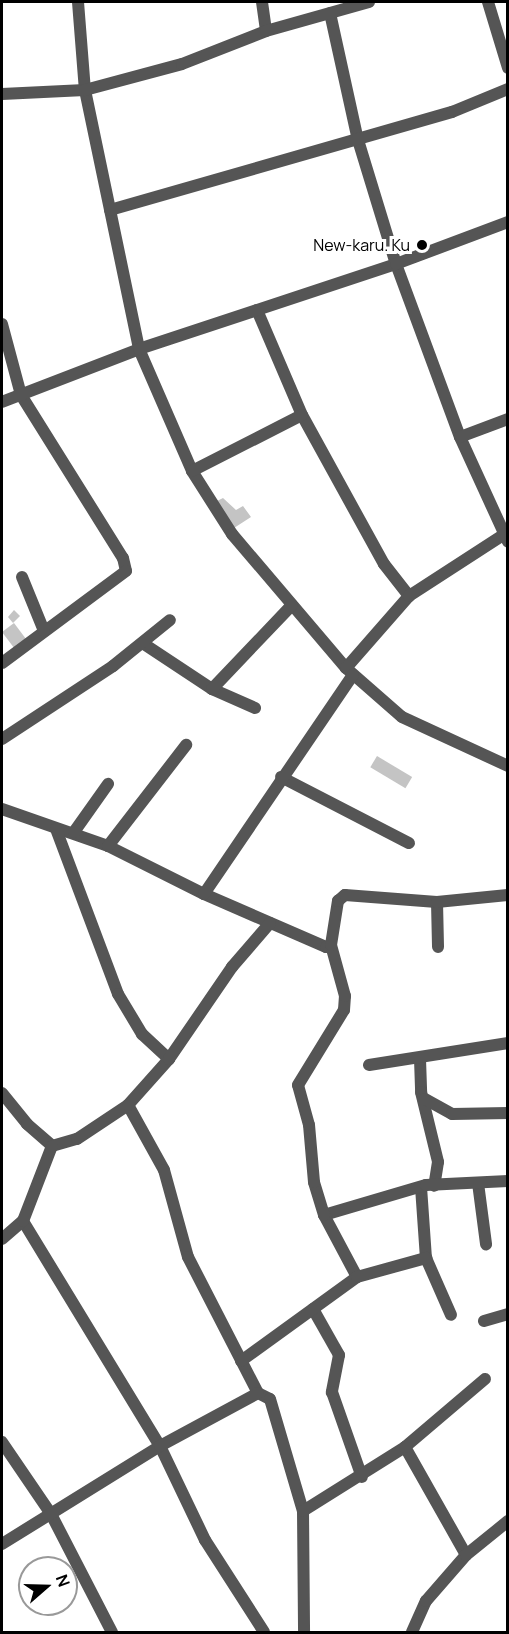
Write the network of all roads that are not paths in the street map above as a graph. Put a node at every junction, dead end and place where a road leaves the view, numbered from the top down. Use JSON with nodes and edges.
{"nodes":[{"id":1,"x":78,"y":2,"type":"edge"},
{"id":2,"x":262,"y":2,"type":"edge"},
{"id":3,"x":369,"y":2,"type":"edge"},
{"id":4,"x":488,"y":2,"type":"edge"},
{"id":5,"x":330,"y":13,"type":"junction"},
{"id":6,"x":266,"y":32,"type":"junction"},
{"id":7,"x":507,"y":68,"type":"edge"},
{"id":8,"x":507,"y":89,"type":"edge"},
{"id":9,"x":86,"y":90,"type":"junction"},
{"id":10,"x":2,"y":94,"type":"edge"},
{"id":11,"x":358,"y":140,"type":"junction"},
{"id":12,"x":110,"y":210,"type":"junction"},
{"id":13,"x":507,"y":222,"type":"edge"},
{"id":14,"x":396,"y":264,"type":"junction"},
{"id":15,"x":257,"y":310,"type":"junction"},
{"id":16,"x":2,"y":324,"type":"edge"},
{"id":17,"x":139,"y":349,"type":"junction"},
{"id":18,"x":21,"y":395,"type":"junction"},
{"id":19,"x":2,"y":402,"type":"edge"},
{"id":20,"x":302,"y":415,"type":"junction"},
{"id":21,"x":507,"y":419,"type":"edge"},
{"id":22,"x":460,"y":437,"type":"junction"},
{"id":23,"x":192,"y":471,"type":"junction"},
{"id":24,"x":506,"y":538,"type":"edge"},
{"id":25,"x":22,"y":577,"type":"dead end"},
{"id":26,"x":409,"y":596,"type":"junction"},
{"id":27,"x":292,"y":605,"type":"junction"},
{"id":28,"x":170,"y":620,"type":"dead end"},
{"id":29,"x":44,"y":631,"type":"junction"},
{"id":30,"x":144,"y":644,"type":"junction"},
{"id":31,"x":2,"y":663,"type":"edge"},
{"id":32,"x":349,"y":672,"type":"junction"},
{"id":33,"x":212,"y":689,"type":"junction"},
{"id":34,"x":255,"y":708,"type":"dead end"},
{"id":35,"x":2,"y":739,"type":"edge"},
{"id":36,"x":186,"y":745,"type":"dead end"},
{"id":37,"x":507,"y":766,"type":"edge"},
{"id":38,"x":281,"y":777,"type":"junction"},
{"id":39,"x":108,"y":784,"type":"dead end"},
{"id":40,"x":2,"y":809,"type":"edge"},
{"id":41,"x":56,"y":829,"type":"junction"},
{"id":42,"x":74,"y":832,"type":"junction"},
{"id":43,"x":410,"y":843,"type":"dead end"},
{"id":44,"x":108,"y":846,"type":"junction"},
{"id":45,"x":204,"y":894,"type":"junction"},
{"id":46,"x":507,"y":895,"type":"edge"},
{"id":47,"x":437,"y":902,"type":"junction"},
{"id":48,"x":270,"y":923,"type":"junction"},
{"id":49,"x":331,"y":945,"type":"junction"},
{"id":50,"x":438,"y":947,"type":"dead end"},
{"id":51,"x":507,"y":1043,"type":"edge"},
{"id":52,"x":169,"y":1059,"type":"junction"},
{"id":53,"x":420,"y":1059,"type":"junction"},
{"id":54,"x":369,"y":1065,"type":"dead end"},
{"id":55,"x":2,"y":1093,"type":"edge"},
{"id":56,"x":425,"y":1099,"type":"junction"},
{"id":57,"x":128,"y":1105,"type":"junction"},
{"id":58,"x":441,"y":1110,"type":"junction"},
{"id":59,"x":507,"y":1113,"type":"edge"},
{"id":60,"x":429,"y":1117,"type":"junction"},
{"id":61,"x":52,"y":1146,"type":"junction"},
{"id":62,"x":507,"y":1181,"type":"edge"},
{"id":63,"x":478,"y":1183,"type":"junction"},
{"id":64,"x":428,"y":1186,"type":"junction"},
{"id":65,"x":324,"y":1215,"type":"junction"},
{"id":66,"x":23,"y":1221,"type":"junction"},
{"id":67,"x":2,"y":1239,"type":"edge"},
{"id":68,"x":486,"y":1244,"type":"dead end"},
{"id":69,"x":426,"y":1258,"type":"junction"},
{"id":70,"x":357,"y":1277,"type":"junction"},
{"id":71,"x":313,"y":1309,"type":"junction"},
{"id":72,"x":507,"y":1314,"type":"edge"},
{"id":73,"x":451,"y":1315,"type":"dead end"},
{"id":74,"x":484,"y":1321,"type":"dead end"},
{"id":75,"x":241,"y":1361,"type":"junction"},
{"id":76,"x":485,"y":1379,"type":"dead end"},
{"id":77,"x":258,"y":1393,"type":"junction"},
{"id":78,"x":2,"y":1442,"type":"edge"},
{"id":79,"x":160,"y":1446,"type":"junction"},
{"id":80,"x":405,"y":1448,"type":"junction"},
{"id":81,"x":362,"y":1477,"type":"junction"},
{"id":82,"x":303,"y":1511,"type":"junction"},
{"id":83,"x":51,"y":1514,"type":"junction"},
{"id":84,"x":507,"y":1521,"type":"edge"},
{"id":85,"x":2,"y":1544,"type":"edge"},
{"id":86,"x":466,"y":1554,"type":"junction"},
{"id":87,"x":112,"y":1632,"type":"edge"},
{"id":88,"x":264,"y":1632,"type":"edge"},
{"id":89,"x":304,"y":1632,"type":"edge"},
{"id":90,"x":412,"y":1632,"type":"edge"}],
"edges":[{"from":1,"to":9,"type":"street"},
{"from":2,"to":6,"type":"street"},
{"from":3,"to":5,"type":"street"},
{"from":4,"to":7,"type":"street"},
{"from":5,"to":6,"type":"street"},
{"from":5,"to":11,"type":"street"},
{"from":6,"to":9,"type":"street"},
{"from":8,"to":11,"type":"street"},
{"from":9,"to":10,"type":"street"},
{"from":9,"to":12,"type":"street"},
{"from":11,"to":12,"type":"street"},
{"from":11,"to":14,"type":"street"},
{"from":12,"to":17,"type":"street"},
{"from":13,"to":14,"type":"street"},
{"from":14,"to":15,"type":"street"},
{"from":14,"to":22,"type":"street"},
{"from":15,"to":17,"type":"street"},
{"from":15,"to":20,"type":"street"},
{"from":16,"to":18,"type":"street"},
{"from":17,"to":18,"type":"street"},
{"from":17,"to":23,"type":"street"},
{"from":18,"to":19,"type":"street"},
{"from":18,"to":29,"type":"street"},
{"from":20,"to":23,"type":"street"},
{"from":20,"to":26,"type":"street"},
{"from":21,"to":22,"type":"street"},
{"from":22,"to":24,"type":"street"},
{"from":23,"to":27,"type":"street"},
{"from":24,"to":26,"type":"street"},
{"from":25,"to":29,"type":"street"},
{"from":26,"to":32,"type":"street"},
{"from":27,"to":32,"type":"street"},
{"from":27,"to":33,"type":"street"},
{"from":28,"to":30,"type":"street"},
{"from":29,"to":31,"type":"street"},
{"from":30,"to":33,"type":"street"},
{"from":30,"to":35,"type":"street"},
{"from":32,"to":37,"type":"street"},
{"from":32,"to":38,"type":"street"},
{"from":33,"to":34,"type":"street"},
{"from":36,"to":44,"type":"street"},
{"from":38,"to":43,"type":"street"},
{"from":38,"to":45,"type":"street"},
{"from":39,"to":42,"type":"street"},
{"from":40,"to":41,"type":"street"},
{"from":41,"to":42,"type":"street"},
{"from":41,"to":52,"type":"street"},
{"from":42,"to":44,"type":"street"},
{"from":44,"to":45,"type":"street"},
{"from":45,"to":48,"type":"street"},
{"from":46,"to":47,"type":"street"},
{"from":47,"to":49,"type":"street"},
{"from":47,"to":50,"type":"street"},
{"from":48,"to":49,"type":"street"},
{"from":48,"to":52,"type":"street"},
{"from":49,"to":65,"type":"street"},
{"from":51,"to":53,"type":"street"},
{"from":52,"to":57,"type":"street"},
{"from":53,"to":54,"type":"street"},
{"from":53,"to":56,"type":"street"},
{"from":55,"to":61,"type":"street"},
{"from":56,"to":58,"type":"street"},
{"from":56,"to":60,"type":"street"},
{"from":57,"to":61,"type":"street"},
{"from":57,"to":75,"type":"street"},
{"from":58,"to":59,"type":"street"},
{"from":58,"to":60,"type":"street"},
{"from":60,"to":64,"type":"street"},
{"from":61,"to":66,"type":"street"},
{"from":62,"to":63,"type":"street"},
{"from":63,"to":64,"type":"street"},
{"from":63,"to":68,"type":"street"},
{"from":64,"to":65,"type":"street"},
{"from":64,"to":69,"type":"street"},
{"from":65,"to":70,"type":"street"},
{"from":66,"to":67,"type":"street"},
{"from":66,"to":79,"type":"street"},
{"from":69,"to":70,"type":"street"},
{"from":69,"to":73,"type":"street"},
{"from":70,"to":71,"type":"street"},
{"from":71,"to":75,"type":"street"},
{"from":71,"to":81,"type":"street"},
{"from":72,"to":74,"type":"street"},
{"from":75,"to":77,"type":"street"},
{"from":76,"to":80,"type":"street"},
{"from":77,"to":79,"type":"street"},
{"from":77,"to":82,"type":"street"},
{"from":78,"to":83,"type":"street"},
{"from":79,"to":83,"type":"street"},
{"from":79,"to":88,"type":"street"},
{"from":80,"to":81,"type":"street"},
{"from":80,"to":86,"type":"street"},
{"from":81,"to":82,"type":"street"},
{"from":82,"to":89,"type":"street"},
{"from":83,"to":85,"type":"street"},
{"from":83,"to":87,"type":"street"},
{"from":84,"to":86,"type":"street"},
{"from":86,"to":90,"type":"street"}]}
